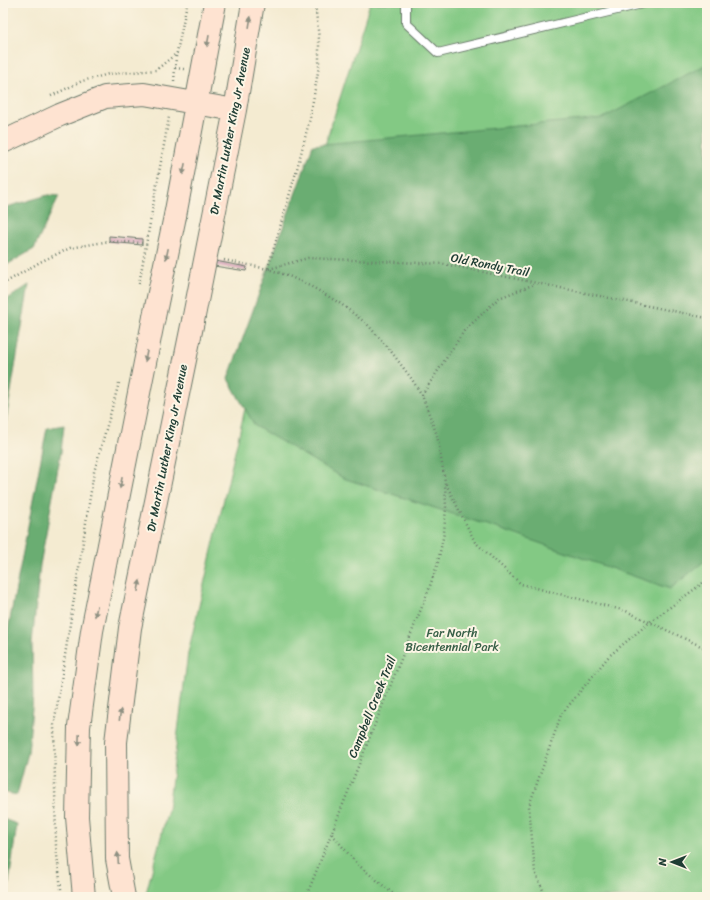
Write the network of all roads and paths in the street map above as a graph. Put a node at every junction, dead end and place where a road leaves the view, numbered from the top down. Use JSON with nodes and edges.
{"nodes":[{"id":1,"x":187,"y":3,"type":"edge"},
{"id":2,"x":215,"y":3,"type":"edge"},
{"id":3,"x":253,"y":3,"type":"edge"},
{"id":4,"x":315,"y":3,"type":"edge"},
{"id":5,"x":406,"y":3,"type":"edge"},
{"id":6,"x":646,"y":3,"type":"edge"},
{"id":7,"x":175,"y":68,"type":"dead end"},
{"id":8,"x":197,"y":103,"type":"junction"},
{"id":9,"x":235,"y":110,"type":"junction"},
{"id":10,"x":3,"y":142,"type":"edge"},
{"id":11,"x":142,"y":243,"type":"dead end"},
{"id":12,"x":218,"y":259,"type":"dead end"},
{"id":13,"x":268,"y":269,"type":"junction"},
{"id":14,"x":536,"y":283,"type":"junction"},
{"id":15,"x":3,"y":284,"type":"edge"},
{"id":16,"x":707,"y":318,"type":"edge"},
{"id":17,"x":422,"y":395,"type":"junction"},
{"id":18,"x":445,"y":481,"type":"junction"},
{"id":19,"x":707,"y":580,"type":"edge"},
{"id":20,"x":650,"y":622,"type":"junction"},
{"id":21,"x":707,"y":649,"type":"edge"},
{"id":22,"x":332,"y":834,"type":"junction"},
{"id":23,"x":84,"y":897,"type":"edge"},
{"id":24,"x":124,"y":897,"type":"edge"},
{"id":25,"x":306,"y":897,"type":"edge"},
{"id":26,"x":397,"y":897,"type":"edge"},
{"id":27,"x":546,"y":897,"type":"edge"}],
"edges":[{"from":1,"to":7,"type":"path"},
{"from":2,"to":8,"type":"street","one_way":true},
{"from":9,"to":3,"type":"street","name":"Dr Martin Luther King Jr Avenue","one_way":true},
{"from":4,"to":13,"type":"path"},
{"from":5,"to":6,"type":"lane"},
{"from":8,"to":9,"type":"street"},
{"from":8,"to":10,"type":"street"},
{"from":8,"to":23,"type":"street","one_way":true,"bridge":true},
{"from":24,"to":9,"type":"street","name":"Dr Martin Luther King Jr Avenue","one_way":true,"bridge":true},
{"from":11,"to":15,"type":"path"},
{"from":12,"to":13,"type":"path","name":"Campbell Creek Trail"},
{"from":13,"to":14,"type":"path","name":"Old Rondy Trail"},
{"from":13,"to":17,"type":"path","name":"Campbell Creek Trail"},
{"from":14,"to":16,"type":"path","name":"Old Rondy Trail"},
{"from":14,"to":17,"type":"path"},
{"from":17,"to":18,"type":"path","name":"Campbell Creek Trail"},
{"from":18,"to":20,"type":"path"},
{"from":18,"to":22,"type":"path","name":"Campbell Creek Trail"},
{"from":19,"to":20,"type":"path"},
{"from":20,"to":21,"type":"path"},
{"from":20,"to":27,"type":"path"},
{"from":22,"to":25,"type":"path","name":"Campbell Creek Trail"},
{"from":22,"to":26,"type":"path"}]}
